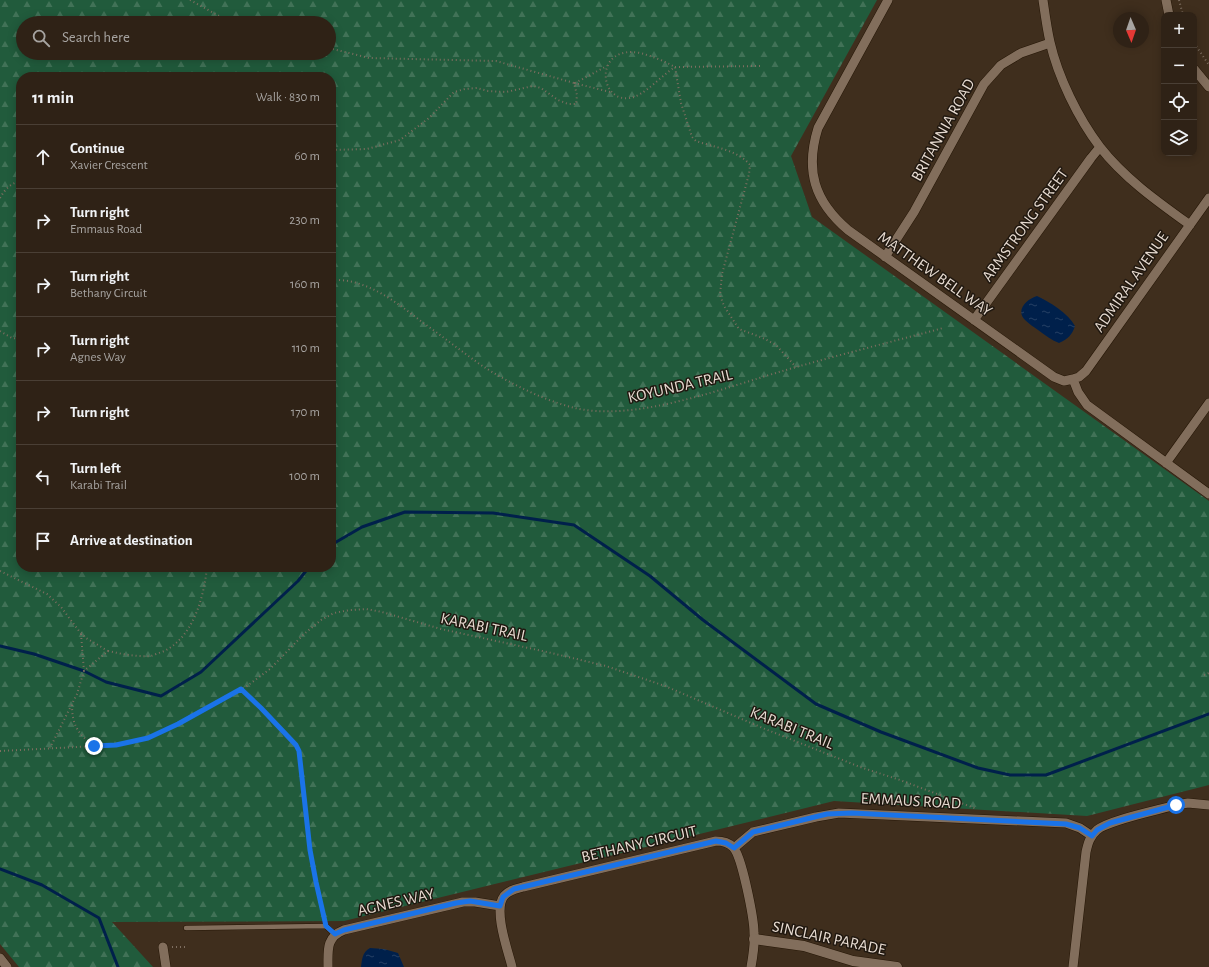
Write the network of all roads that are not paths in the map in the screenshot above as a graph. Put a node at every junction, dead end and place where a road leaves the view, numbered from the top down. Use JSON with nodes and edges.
{"nodes":[{"id":1,"x":888,"y":0,"type":"edge"},
{"id":2,"x":1043,"y":0,"type":"edge"},
{"id":3,"x":1166,"y":0,"type":"edge"},
{"id":4,"x":1168,"y":12,"type":"edge"},
{"id":5,"x":1050,"y":43,"type":"junction"},
{"id":6,"x":1197,"y":73,"type":"edge"},
{"id":7,"x":1209,"y":87,"type":"edge"},
{"id":8,"x":1100,"y":147,"type":"junction"},
{"id":9,"x":1209,"y":198,"type":"edge"},
{"id":10,"x":1190,"y":225,"type":"junction"},
{"id":11,"x":885,"y":257,"type":"junction"},
{"id":12,"x":974,"y":320,"type":"junction"},
{"id":13,"x":1073,"y":380,"type":"junction"},
{"id":14,"x":1209,"y":403,"type":"edge"},
{"id":15,"x":1166,"y":463,"type":"junction"},
{"id":16,"x":1209,"y":494,"type":"edge"},
{"id":17,"x":1209,"y":805,"type":"edge"},
{"id":18,"x":1092,"y":836,"type":"junction"},
{"id":19,"x":734,"y":848,"type":"junction"},
{"id":20,"x":500,"y":906,"type":"junction"},
{"id":21,"x":186,"y":928,"type":"dead end"},
{"id":22,"x":335,"y":934,"type":"junction"},
{"id":23,"x":754,"y":939,"type":"junction"},
{"id":24,"x":163,"y":947,"type":"road end"},
{"id":25,"x":0,"y":958,"type":"edge"},
{"id":26,"x":7,"y":967,"type":"edge"},
{"id":27,"x":166,"y":967,"type":"edge"},
{"id":28,"x":328,"y":967,"type":"edge"},
{"id":29,"x":512,"y":967,"type":"edge"},
{"id":30,"x":751,"y":967,"type":"edge"},
{"id":31,"x":897,"y":967,"type":"edge"},
{"id":32,"x":1073,"y":967,"type":"edge"}],
"edges":[{"from":1,"to":11,"type":"street","name":"MATTHEW BELL WAY"},
{"from":2,"to":5,"type":"street"},
{"from":3,"to":4,"type":"street"},
{"from":5,"to":8,"type":"street"},
{"from":5,"to":11,"type":"street","name":"BRITANNIA ROAD"},
{"from":6,"to":7,"type":"street"},
{"from":8,"to":10,"type":"street"},
{"from":8,"to":12,"type":"street","name":"ARMSTRONG STREET"},
{"from":9,"to":10,"type":"street","name":"ADMIRAL AVENUE"},
{"from":10,"to":13,"type":"street","name":"ADMIRAL AVENUE"},
{"from":11,"to":12,"type":"street","name":"MATTHEW BELL WAY"},
{"from":12,"to":13,"type":"street","name":"MATTHEW BELL WAY"},
{"from":13,"to":15,"type":"street"},
{"from":14,"to":15,"type":"street"},
{"from":15,"to":16,"type":"street"},
{"from":17,"to":18,"type":"street"},
{"from":18,"to":19,"type":"street","name":"EMMAUS ROAD"},
{"from":18,"to":32,"type":"street"},
{"from":19,"to":20,"type":"street","name":"BETHANY CIRCUIT"},
{"from":19,"to":23,"type":"street"},
{"from":20,"to":22,"type":"street","name":"AGNES WAY"},
{"from":20,"to":29,"type":"street"},
{"from":21,"to":22,"type":"lane"},
{"from":22,"to":28,"type":"street"},
{"from":23,"to":30,"type":"street"},
{"from":23,"to":31,"type":"street","name":"SINCLAIR PARADE"},
{"from":24,"to":27,"type":"street"},
{"from":25,"to":26,"type":"street"}]}
